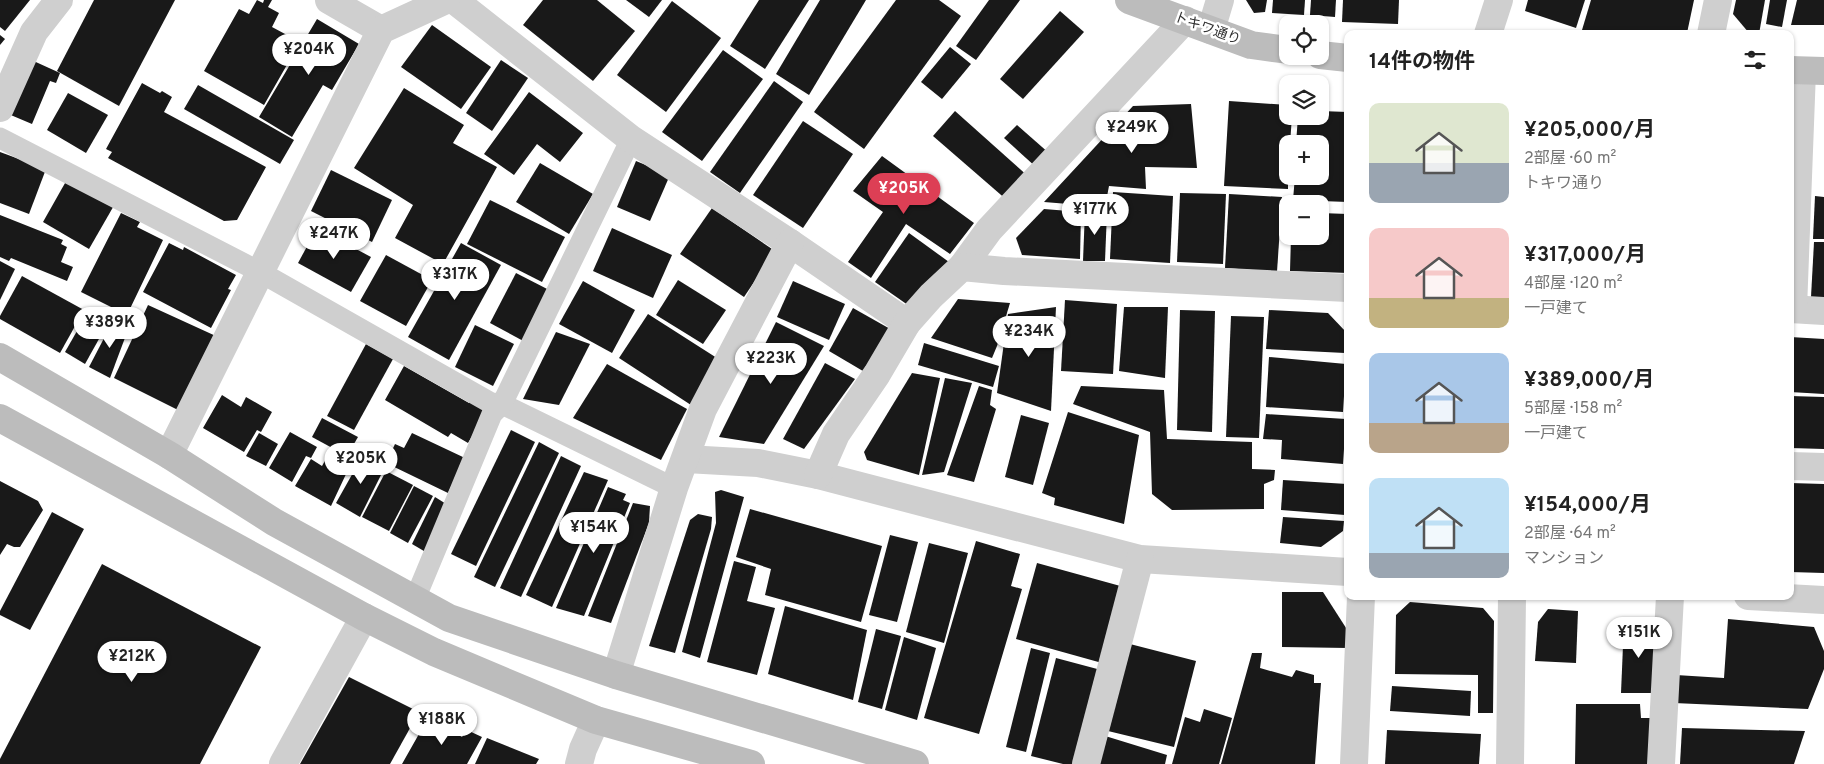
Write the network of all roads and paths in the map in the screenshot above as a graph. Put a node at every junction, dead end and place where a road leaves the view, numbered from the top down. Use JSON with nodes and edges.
{"nodes":[{"id":1,"x":59,"y":0,"type":"edge"},
{"id":2,"x":329,"y":0,"type":"edge"},
{"id":3,"x":446,"y":0,"type":"edge"},
{"id":4,"x":454,"y":0,"type":"edge"},
{"id":5,"x":1129,"y":0,"type":"edge"},
{"id":6,"x":1220,"y":0,"type":"edge"},
{"id":7,"x":1499,"y":0,"type":"edge"},
{"id":8,"x":1718,"y":0,"type":"edge"},
{"id":9,"x":1185,"y":20,"type":"junction"},
{"id":10,"x":382,"y":30,"type":"junction"},
{"id":11,"x":1211,"y":30,"type":"junction"},
{"id":12,"x":1489,"y":30,"type":"edge"},
{"id":13,"x":1712,"y":30,"type":"edge"},
{"id":14,"x":1279,"y":49,"type":"edge"},
{"id":15,"x":1329,"y":56,"type":"edge"},
{"id":16,"x":1344,"y":58,"type":"edge"},
{"id":17,"x":1805,"y":71,"type":"edge"},
{"id":18,"x":0,"y":108,"type":"edge"},
{"id":19,"x":0,"y":138,"type":"edge"},
{"id":20,"x":631,"y":138,"type":"junction"},
{"id":21,"x":790,"y":243,"type":"junction"},
{"id":22,"x":962,"y":267,"type":"junction"},
{"id":23,"x":260,"y":272,"type":"junction"},
{"id":24,"x":1794,"y":272,"type":"edge"},
{"id":25,"x":1344,"y":288,"type":"edge"},
{"id":26,"x":1794,"y":309,"type":"edge"},
{"id":27,"x":1824,"y":311,"type":"edge"},
{"id":28,"x":908,"y":323,"type":"junction"},
{"id":29,"x":0,"y":357,"type":"edge"},
{"id":30,"x":502,"y":404,"type":"junction"},
{"id":31,"x":0,"y":418,"type":"edge"},
{"id":32,"x":168,"y":455,"type":"junction"},
{"id":33,"x":686,"y":459,"type":"junction"},
{"id":34,"x":1794,"y":466,"type":"edge"},
{"id":35,"x":1824,"y":467,"type":"edge"},
{"id":36,"x":818,"y":475,"type":"junction"},
{"id":37,"x":674,"y":488,"type":"junction"},
{"id":38,"x":1140,"y":559,"type":"junction"},
{"id":39,"x":1344,"y":572,"type":"edge"},
{"id":40,"x":1794,"y":598,"type":"edge"},
{"id":41,"x":415,"y":599,"type":"junction"},
{"id":42,"x":1361,"y":600,"type":"edge"},
{"id":43,"x":1512,"y":600,"type":"edge"},
{"id":44,"x":1670,"y":600,"type":"edge"},
{"id":45,"x":1824,"y":600,"type":"edge"},
{"id":46,"x":364,"y":617,"type":"junction"},
{"id":47,"x":616,"y":675,"type":"junction"},
{"id":48,"x":596,"y":720,"type":"junction"},
{"id":49,"x":735,"y":762,"type":"edge"},
{"id":50,"x":283,"y":764,"type":"edge"},
{"id":51,"x":579,"y":764,"type":"edge"},
{"id":52,"x":915,"y":764,"type":"edge"},
{"id":53,"x":1086,"y":764,"type":"edge"},
{"id":54,"x":1354,"y":764,"type":"edge"},
{"id":55,"x":1510,"y":764,"type":"edge"},
{"id":56,"x":1661,"y":764,"type":"edge"}],
"edges":[{"from":1,"to":18,"type":"street"},
{"from":2,"to":10,"type":"street"},
{"from":3,"to":10,"type":"street"},
{"from":4,"to":20,"type":"street"},
{"from":5,"to":9,"type":"street","name":"トキワ通り"},
{"from":6,"to":11,"type":"street"},
{"from":7,"to":12,"type":"street"},
{"from":8,"to":13,"type":"street"},
{"from":9,"to":11,"type":"street","name":"トキワ通り"},
{"from":9,"to":22,"type":"street"},
{"from":10,"to":23,"type":"street"},
{"from":11,"to":14,"type":"street","name":"トキワ通り"},
{"from":15,"to":16,"type":"street"},
{"from":17,"to":24,"type":"street"},
{"from":19,"to":23,"type":"lane"},
{"from":20,"to":21,"type":"street"},
{"from":20,"to":30,"type":"lane"},
{"from":21,"to":28,"type":"street"},
{"from":21,"to":33,"type":"street"},
{"from":22,"to":25,"type":"street"},
{"from":22,"to":28,"type":"street"},
{"from":23,"to":30,"type":"lane"},
{"from":23,"to":32,"type":"street"},
{"from":26,"to":27,"type":"street"},
{"from":28,"to":36,"type":"street"},
{"from":29,"to":32,"type":"street"},
{"from":30,"to":37,"type":"lane"},
{"from":30,"to":41,"type":"lane"},
{"from":31,"to":46,"type":"street"},
{"from":32,"to":41,"type":"street"},
{"from":33,"to":36,"type":"street"},
{"from":33,"to":37,"type":"street"},
{"from":34,"to":35,"type":"street"},
{"from":36,"to":38,"type":"street"},
{"from":37,"to":47,"type":"street"},
{"from":38,"to":39,"type":"street"},
{"from":38,"to":53,"type":"street"},
{"from":40,"to":45,"type":"street"},
{"from":41,"to":47,"type":"street"},
{"from":42,"to":54,"type":"street"},
{"from":43,"to":55,"type":"street"},
{"from":44,"to":56,"type":"street"},
{"from":46,"to":48,"type":"street"},
{"from":46,"to":50,"type":"street"},
{"from":47,"to":52,"type":"street"},
{"from":48,"to":49,"type":"street"},
{"from":48,"to":51,"type":"street"}]}
